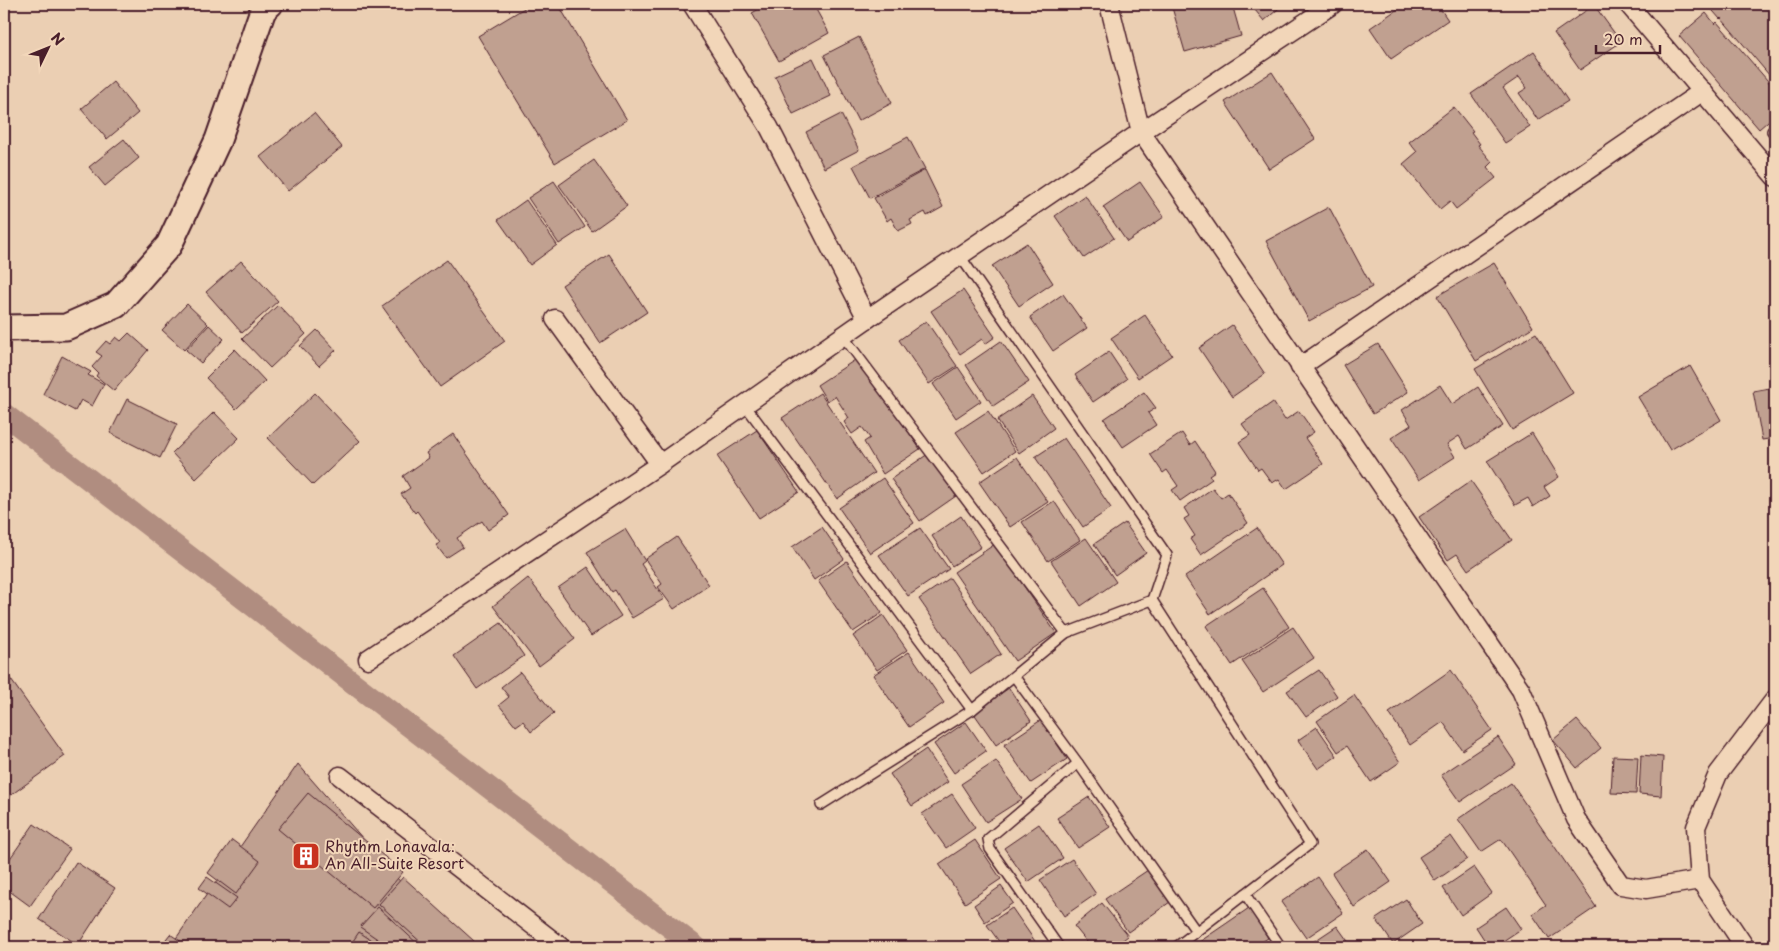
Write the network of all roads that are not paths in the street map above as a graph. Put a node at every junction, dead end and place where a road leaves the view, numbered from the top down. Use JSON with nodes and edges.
{"nodes":[{"id":1,"x":270,"y":4,"type":"edge"},
{"id":2,"x":692,"y":4,"type":"edge"},
{"id":3,"x":1109,"y":4,"type":"edge"},
{"id":4,"x":1333,"y":4,"type":"edge"},
{"id":5,"x":1628,"y":4,"type":"edge"},
{"id":6,"x":1703,"y":91,"type":"junction"},
{"id":7,"x":1140,"y":132,"type":"junction"},
{"id":8,"x":1775,"y":177,"type":"edge"},
{"id":9,"x":960,"y":256,"type":"junction"},
{"id":10,"x":555,"y":319,"type":"dead end"},
{"id":11,"x":867,"y":319,"type":"junction"},
{"id":12,"x":4,"y":328,"type":"edge"},
{"id":13,"x":843,"y":336,"type":"junction"},
{"id":14,"x":1300,"y":367,"type":"junction"},
{"id":15,"x":745,"y":405,"type":"junction"},
{"id":16,"x":660,"y":464,"type":"junction"},
{"id":17,"x":1152,"y":600,"type":"junction"},
{"id":18,"x":1066,"y":633,"type":"junction"},
{"id":19,"x":368,"y":659,"type":"dead end"},
{"id":20,"x":1014,"y":676,"type":"junction"},
{"id":21,"x":1775,"y":699,"type":"edge"},
{"id":22,"x":972,"y":710,"type":"junction"},
{"id":23,"x":1078,"y":763,"type":"junction"},
{"id":24,"x":340,"y":776,"type":"dead end"},
{"id":25,"x":821,"y":805,"type":"dead end"},
{"id":26,"x":1700,"y":880,"type":"junction"},
{"id":27,"x":1245,"y":894,"type":"junction"},
{"id":28,"x":1196,"y":931,"type":"junction"},
{"id":29,"x":561,"y":947,"type":"edge"},
{"id":30,"x":1059,"y":947,"type":"edge"},
{"id":31,"x":1176,"y":947,"type":"edge"},
{"id":32,"x":1282,"y":947,"type":"edge"},
{"id":33,"x":1745,"y":947,"type":"edge"}],
"edges":[{"from":1,"to":12,"type":"street"},
{"from":2,"to":11,"type":"street"},
{"from":3,"to":7,"type":"street"},
{"from":4,"to":7,"type":"street"},
{"from":5,"to":6,"type":"street"},
{"from":6,"to":8,"type":"street"},
{"from":6,"to":14,"type":"street"},
{"from":7,"to":9,"type":"street"},
{"from":7,"to":14,"type":"street"},
{"from":9,"to":11,"type":"street"},
{"from":9,"to":17,"type":"lane"},
{"from":10,"to":16,"type":"street"},
{"from":11,"to":13,"type":"street"},
{"from":13,"to":15,"type":"street"},
{"from":13,"to":18,"type":"lane"},
{"from":14,"to":26,"type":"street"},
{"from":15,"to":16,"type":"street"},
{"from":15,"to":22,"type":"lane"},
{"from":16,"to":19,"type":"street"},
{"from":17,"to":18,"type":"lane"},
{"from":17,"to":27,"type":"lane"},
{"from":18,"to":20,"type":"lane"},
{"from":20,"to":22,"type":"lane"},
{"from":20,"to":23,"type":"lane"},
{"from":21,"to":26,"type":"street"},
{"from":22,"to":25,"type":"lane"},
{"from":23,"to":28,"type":"lane"},
{"from":23,"to":30,"type":"lane"},
{"from":24,"to":29,"type":"street"},
{"from":26,"to":33,"type":"street"},
{"from":27,"to":28,"type":"lane"},
{"from":27,"to":32,"type":"lane"},
{"from":28,"to":31,"type":"lane"}]}
